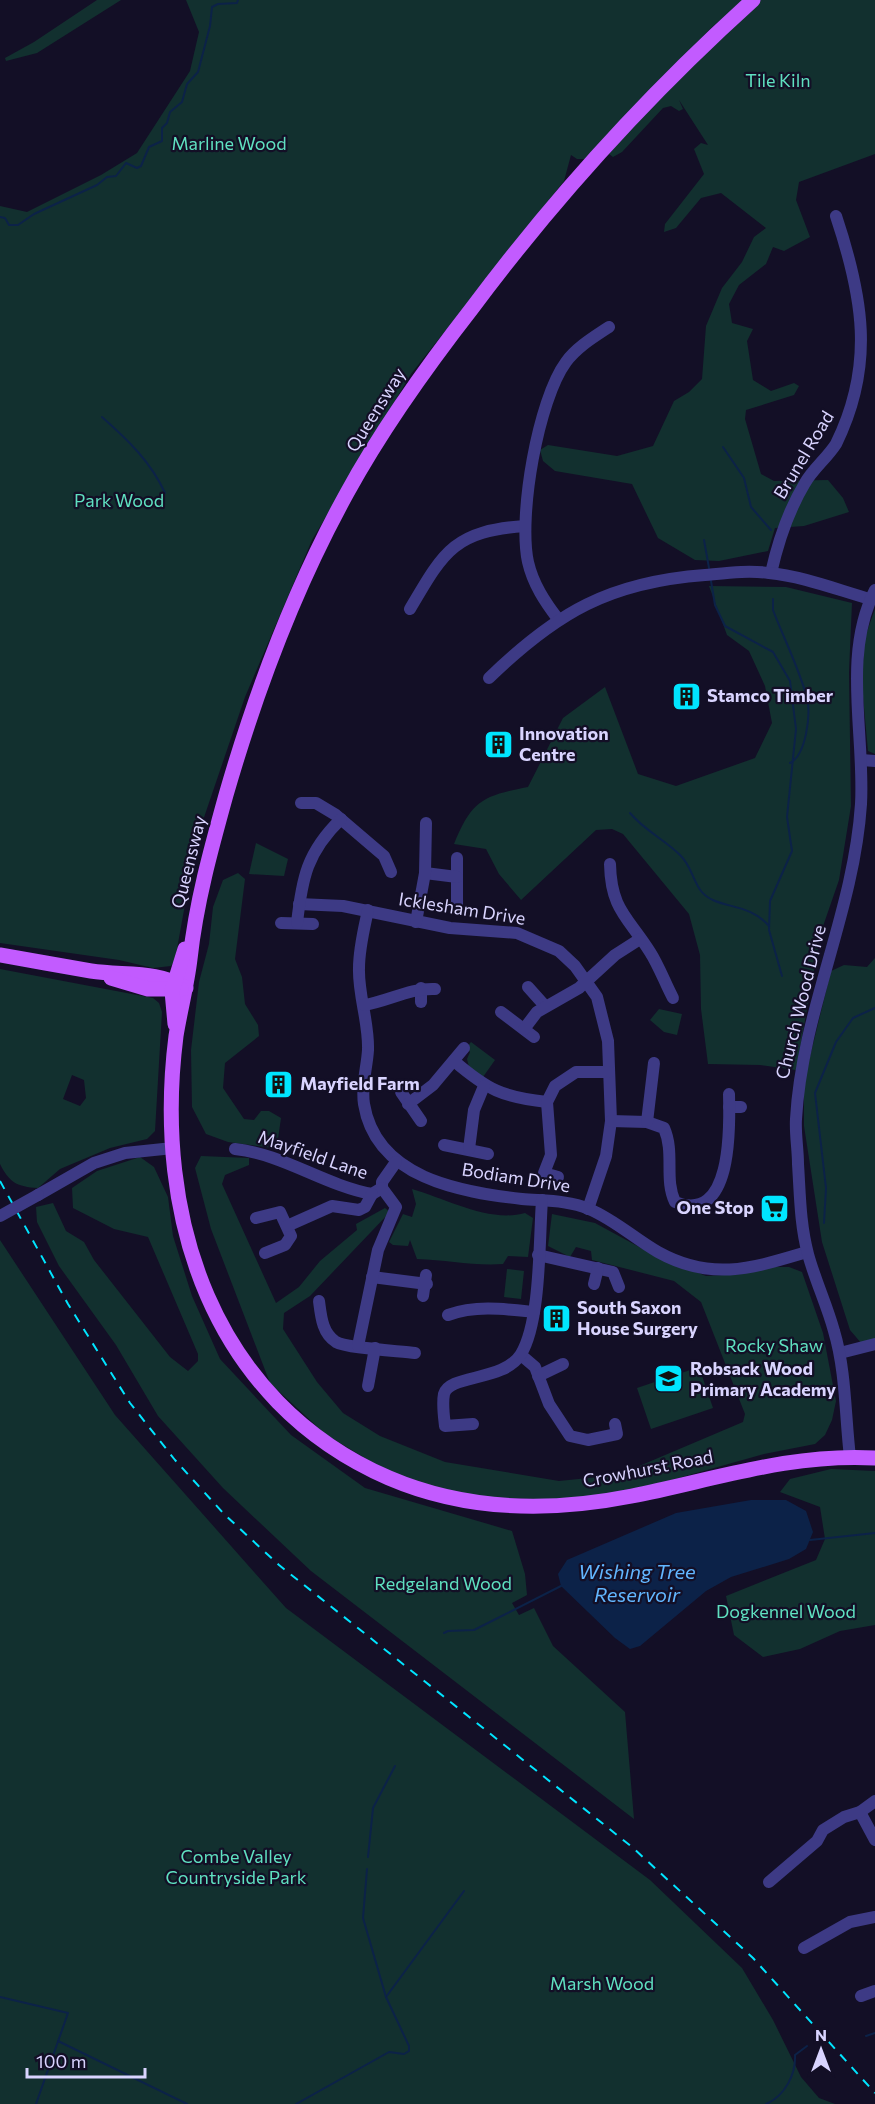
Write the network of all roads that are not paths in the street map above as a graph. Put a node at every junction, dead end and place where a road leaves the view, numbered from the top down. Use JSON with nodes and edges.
{"nodes":[{"id":1,"x":753,"y":0,"type":"edge"},
{"id":2,"x":836,"y":216,"type":"dead end"},
{"id":3,"x":609,"y":327,"type":"dead end"},
{"id":4,"x":525,"y":526,"type":"junction"},
{"id":5,"x":771,"y":573,"type":"junction"},
{"id":6,"x":873,"y":594,"type":"edge"},
{"id":7,"x":410,"y":609,"type":"dead end"},
{"id":8,"x":558,"y":619,"type":"junction"},
{"id":9,"x":489,"y":678,"type":"dead end"},
{"id":10,"x":861,"y":760,"type":"junction"},
{"id":11,"x":875,"y":761,"type":"edge"},
{"id":12,"x":301,"y":803,"type":"dead end"},
{"id":13,"x":341,"y":819,"type":"junction"},
{"id":14,"x":426,"y":823,"type":"dead end"},
{"id":15,"x":457,"y":858,"type":"dead end"},
{"id":16,"x":610,"y":864,"type":"dead end"},
{"id":17,"x":391,"y":872,"type":"dead end"},
{"id":18,"x":424,"y":873,"type":"junction"},
{"id":19,"x":457,"y":877,"type":"junction"},
{"id":20,"x":299,"y":904,"type":"junction"},
{"id":21,"x":460,"y":904,"type":"dead end"},
{"id":22,"x":368,"y":910,"type":"junction"},
{"id":23,"x":416,"y":922,"type":"junction"},
{"id":24,"x":281,"y":923,"type":"dead end"},
{"id":25,"x":297,"y":923,"type":"junction"},
{"id":26,"x":313,"y":924,"type":"dead end"},
{"id":27,"x":640,"y":939,"type":"junction"},
{"id":28,"x":0,"y":955,"type":"edge"},
{"id":29,"x":586,"y":981,"type":"junction"},
{"id":30,"x":177,"y":986,"type":"junction"},
{"id":31,"x":528,"y":987,"type":"dead end"},
{"id":32,"x":421,"y":988,"type":"junction"},
{"id":33,"x":435,"y":989,"type":"dead end"},
{"id":34,"x":673,"y":998,"type":"dead end"},
{"id":35,"x":421,"y":1002,"type":"dead end"},
{"id":36,"x":364,"y":1005,"type":"junction"},
{"id":37,"x":545,"y":1006,"type":"junction"},
{"id":38,"x":501,"y":1012,"type":"dead end"},
{"id":39,"x":464,"y":1048,"type":"dead end"},
{"id":40,"x":454,"y":1061,"type":"junction"},
{"id":41,"x":654,"y":1063,"type":"dead end"},
{"id":42,"x":609,"y":1072,"type":"junction"},
{"id":43,"x":484,"y":1086,"type":"junction"},
{"id":44,"x":401,"y":1092,"type":"dead end"},
{"id":45,"x":548,"y":1102,"type":"junction"},
{"id":46,"x":733,"y":1103,"type":"dead end"},
{"id":47,"x":408,"y":1104,"type":"junction"},
{"id":48,"x":421,"y":1121,"type":"dead end"},
{"id":49,"x":611,"y":1121,"type":"junction"},
{"id":50,"x":647,"y":1122,"type":"junction"},
{"id":51,"x":444,"y":1145,"type":"dead end"},
{"id":52,"x":173,"y":1148,"type":"junction"},
{"id":53,"x":235,"y":1149,"type":"dead end"},
{"id":54,"x":469,"y":1149,"type":"junction"},
{"id":55,"x":488,"y":1154,"type":"dead end"},
{"id":56,"x":396,"y":1162,"type":"junction"},
{"id":57,"x":558,"y":1177,"type":"dead end"},
{"id":58,"x":377,"y":1191,"type":"junction"},
{"id":59,"x":542,"y":1200,"type":"junction"},
{"id":60,"x":588,"y":1209,"type":"junction"},
{"id":61,"x":0,"y":1216,"type":"edge"},
{"id":62,"x":256,"y":1218,"type":"dead end"},
{"id":63,"x":289,"y":1231,"type":"junction"},
{"id":64,"x":807,"y":1252,"type":"junction"},
{"id":65,"x":266,"y":1253,"type":"dead end"},
{"id":66,"x":538,"y":1255,"type":"junction"},
{"id":67,"x":598,"y":1268,"type":"junction"},
{"id":68,"x":372,"y":1277,"type":"junction"},
{"id":69,"x":594,"y":1284,"type":"dead end"},
{"id":70,"x":425,"y":1285,"type":"dead end"},
{"id":71,"x":619,"y":1287,"type":"dead end"},
{"id":72,"x":319,"y":1301,"type":"dead end"},
{"id":73,"x":534,"y":1312,"type":"junction"},
{"id":74,"x":448,"y":1315,"type":"dead end"},
{"id":75,"x":875,"y":1344,"type":"edge"},
{"id":76,"x":358,"y":1346,"type":"junction"},
{"id":77,"x":375,"y":1348,"type":"junction"},
{"id":78,"x":415,"y":1353,"type":"dead end"},
{"id":79,"x":840,"y":1353,"type":"junction"},
{"id":80,"x":521,"y":1354,"type":"junction"},
{"id":81,"x":563,"y":1364,"type":"dead end"},
{"id":82,"x":538,"y":1376,"type":"junction"},
{"id":83,"x":368,"y":1386,"type":"dead end"},
{"id":84,"x":473,"y":1424,"type":"dead end"},
{"id":85,"x":615,"y":1424,"type":"dead end"},
{"id":86,"x":850,"y":1456,"type":"junction"},
{"id":87,"x":875,"y":1458,"type":"edge"},
{"id":88,"x":875,"y":1801,"type":"edge"},
{"id":89,"x":860,"y":1812,"type":"junction"},
{"id":90,"x":875,"y":1840,"type":"edge"},
{"id":91,"x":769,"y":1882,"type":"dead end"},
{"id":92,"x":846,"y":1909,"type":"dead end"},
{"id":93,"x":875,"y":1917,"type":"edge"},
{"id":94,"x":850,"y":1922,"type":"junction"},
{"id":95,"x":804,"y":1948,"type":"dead end"},
{"id":96,"x":875,"y":1991,"type":"edge"},
{"id":97,"x":861,"y":1996,"type":"dead end"}],
"edges":[{"from":1,"to":30,"type":"main road","name":"Queensway"},
{"from":2,"to":5,"type":"street","name":"Brunel Road"},
{"from":3,"to":4,"type":"street"},
{"from":4,"to":7,"type":"street"},
{"from":4,"to":8,"type":"street"},
{"from":5,"to":6,"type":"street"},
{"from":5,"to":8,"type":"street"},
{"from":6,"to":10,"type":"street","name":"Church Wood Drive"},
{"from":8,"to":9,"type":"street"},
{"from":10,"to":11,"type":"street"},
{"from":10,"to":64,"type":"street","name":"Church Wood Drive"},
{"from":12,"to":13,"type":"street"},
{"from":13,"to":17,"type":"street"},
{"from":13,"to":20,"type":"street"},
{"from":14,"to":18,"type":"street"},
{"from":15,"to":19,"type":"street"},
{"from":16,"to":27,"type":"street"},
{"from":18,"to":19,"type":"street"},
{"from":18,"to":23,"type":"street"},
{"from":19,"to":21,"type":"street"},
{"from":20,"to":22,"type":"street","name":"Icklesham Drive"},
{"from":20,"to":25,"type":"street"},
{"from":22,"to":23,"type":"street","name":"Icklesham Drive"},
{"from":22,"to":36,"type":"street","name":"Bodiam Drive"},
{"from":23,"to":29,"type":"street","name":"Icklesham Drive"},
{"from":24,"to":25,"type":"street"},
{"from":25,"to":26,"type":"street"},
{"from":27,"to":29,"type":"street"},
{"from":27,"to":34,"type":"street"},
{"from":28,"to":30,"type":"main road"},
{"from":29,"to":37,"type":"street"},
{"from":29,"to":42,"type":"street","name":"Icklesham Drive"},
{"from":30,"to":52,"type":"main road","name":"Queensway"},
{"from":31,"to":37,"type":"street"},
{"from":32,"to":33,"type":"street"},
{"from":32,"to":35,"type":"street"},
{"from":32,"to":36,"type":"street"},
{"from":36,"to":56,"type":"street","name":"Bodiam Drive"},
{"from":37,"to":38,"type":"street"},
{"from":39,"to":40,"type":"street"},
{"from":40,"to":43,"type":"street"},
{"from":40,"to":47,"type":"street"},
{"from":41,"to":50,"type":"street"},
{"from":42,"to":45,"type":"street"},
{"from":42,"to":49,"type":"street","name":"Icklesham Drive"},
{"from":43,"to":45,"type":"street"},
{"from":43,"to":54,"type":"street"},
{"from":44,"to":47,"type":"street"},
{"from":45,"to":57,"type":"street"},
{"from":46,"to":50,"type":"street"},
{"from":47,"to":48,"type":"street"},
{"from":49,"to":50,"type":"street"},
{"from":49,"to":60,"type":"street","name":"Icklesham Drive"},
{"from":51,"to":54,"type":"street"},
{"from":52,"to":61,"type":"street","bridge":true},
{"from":52,"to":86,"type":"main road","name":"Crowhurst Road"},
{"from":53,"to":58,"type":"street","name":"Mayfield Lane"},
{"from":54,"to":55,"type":"street"},
{"from":56,"to":58,"type":"street","name":"Mayfield Lane"},
{"from":56,"to":59,"type":"street","name":"Bodiam Drive"},
{"from":58,"to":63,"type":"street"},
{"from":58,"to":68,"type":"street"},
{"from":59,"to":60,"type":"street","name":"Bodiam Drive"},
{"from":59,"to":66,"type":"street"},
{"from":60,"to":64,"type":"street","name":"Bodiam Drive"},
{"from":62,"to":63,"type":"street"},
{"from":63,"to":65,"type":"street"},
{"from":64,"to":79,"type":"street","name":"Church Wood Drive"},
{"from":66,"to":67,"type":"street"},
{"from":66,"to":73,"type":"street"},
{"from":67,"to":69,"type":"street"},
{"from":67,"to":71,"type":"street"},
{"from":68,"to":70,"type":"street"},
{"from":68,"to":76,"type":"street"},
{"from":72,"to":76,"type":"street"},
{"from":73,"to":74,"type":"street"},
{"from":73,"to":80,"type":"street"},
{"from":75,"to":79,"type":"street"},
{"from":76,"to":77,"type":"street"},
{"from":77,"to":78,"type":"street"},
{"from":77,"to":83,"type":"street"},
{"from":79,"to":86,"type":"street","name":"Church Wood Drive"},
{"from":80,"to":82,"type":"street"},
{"from":80,"to":84,"type":"street"},
{"from":81,"to":82,"type":"street"},
{"from":82,"to":85,"type":"street"},
{"from":86,"to":87,"type":"main road","name":"Crowhurst Road"},
{"from":88,"to":89,"type":"street"},
{"from":89,"to":90,"type":"street"},
{"from":89,"to":91,"type":"street"},
{"from":92,"to":94,"type":"street"},
{"from":93,"to":94,"type":"street"},
{"from":94,"to":95,"type":"street"},
{"from":96,"to":97,"type":"street"}]}
